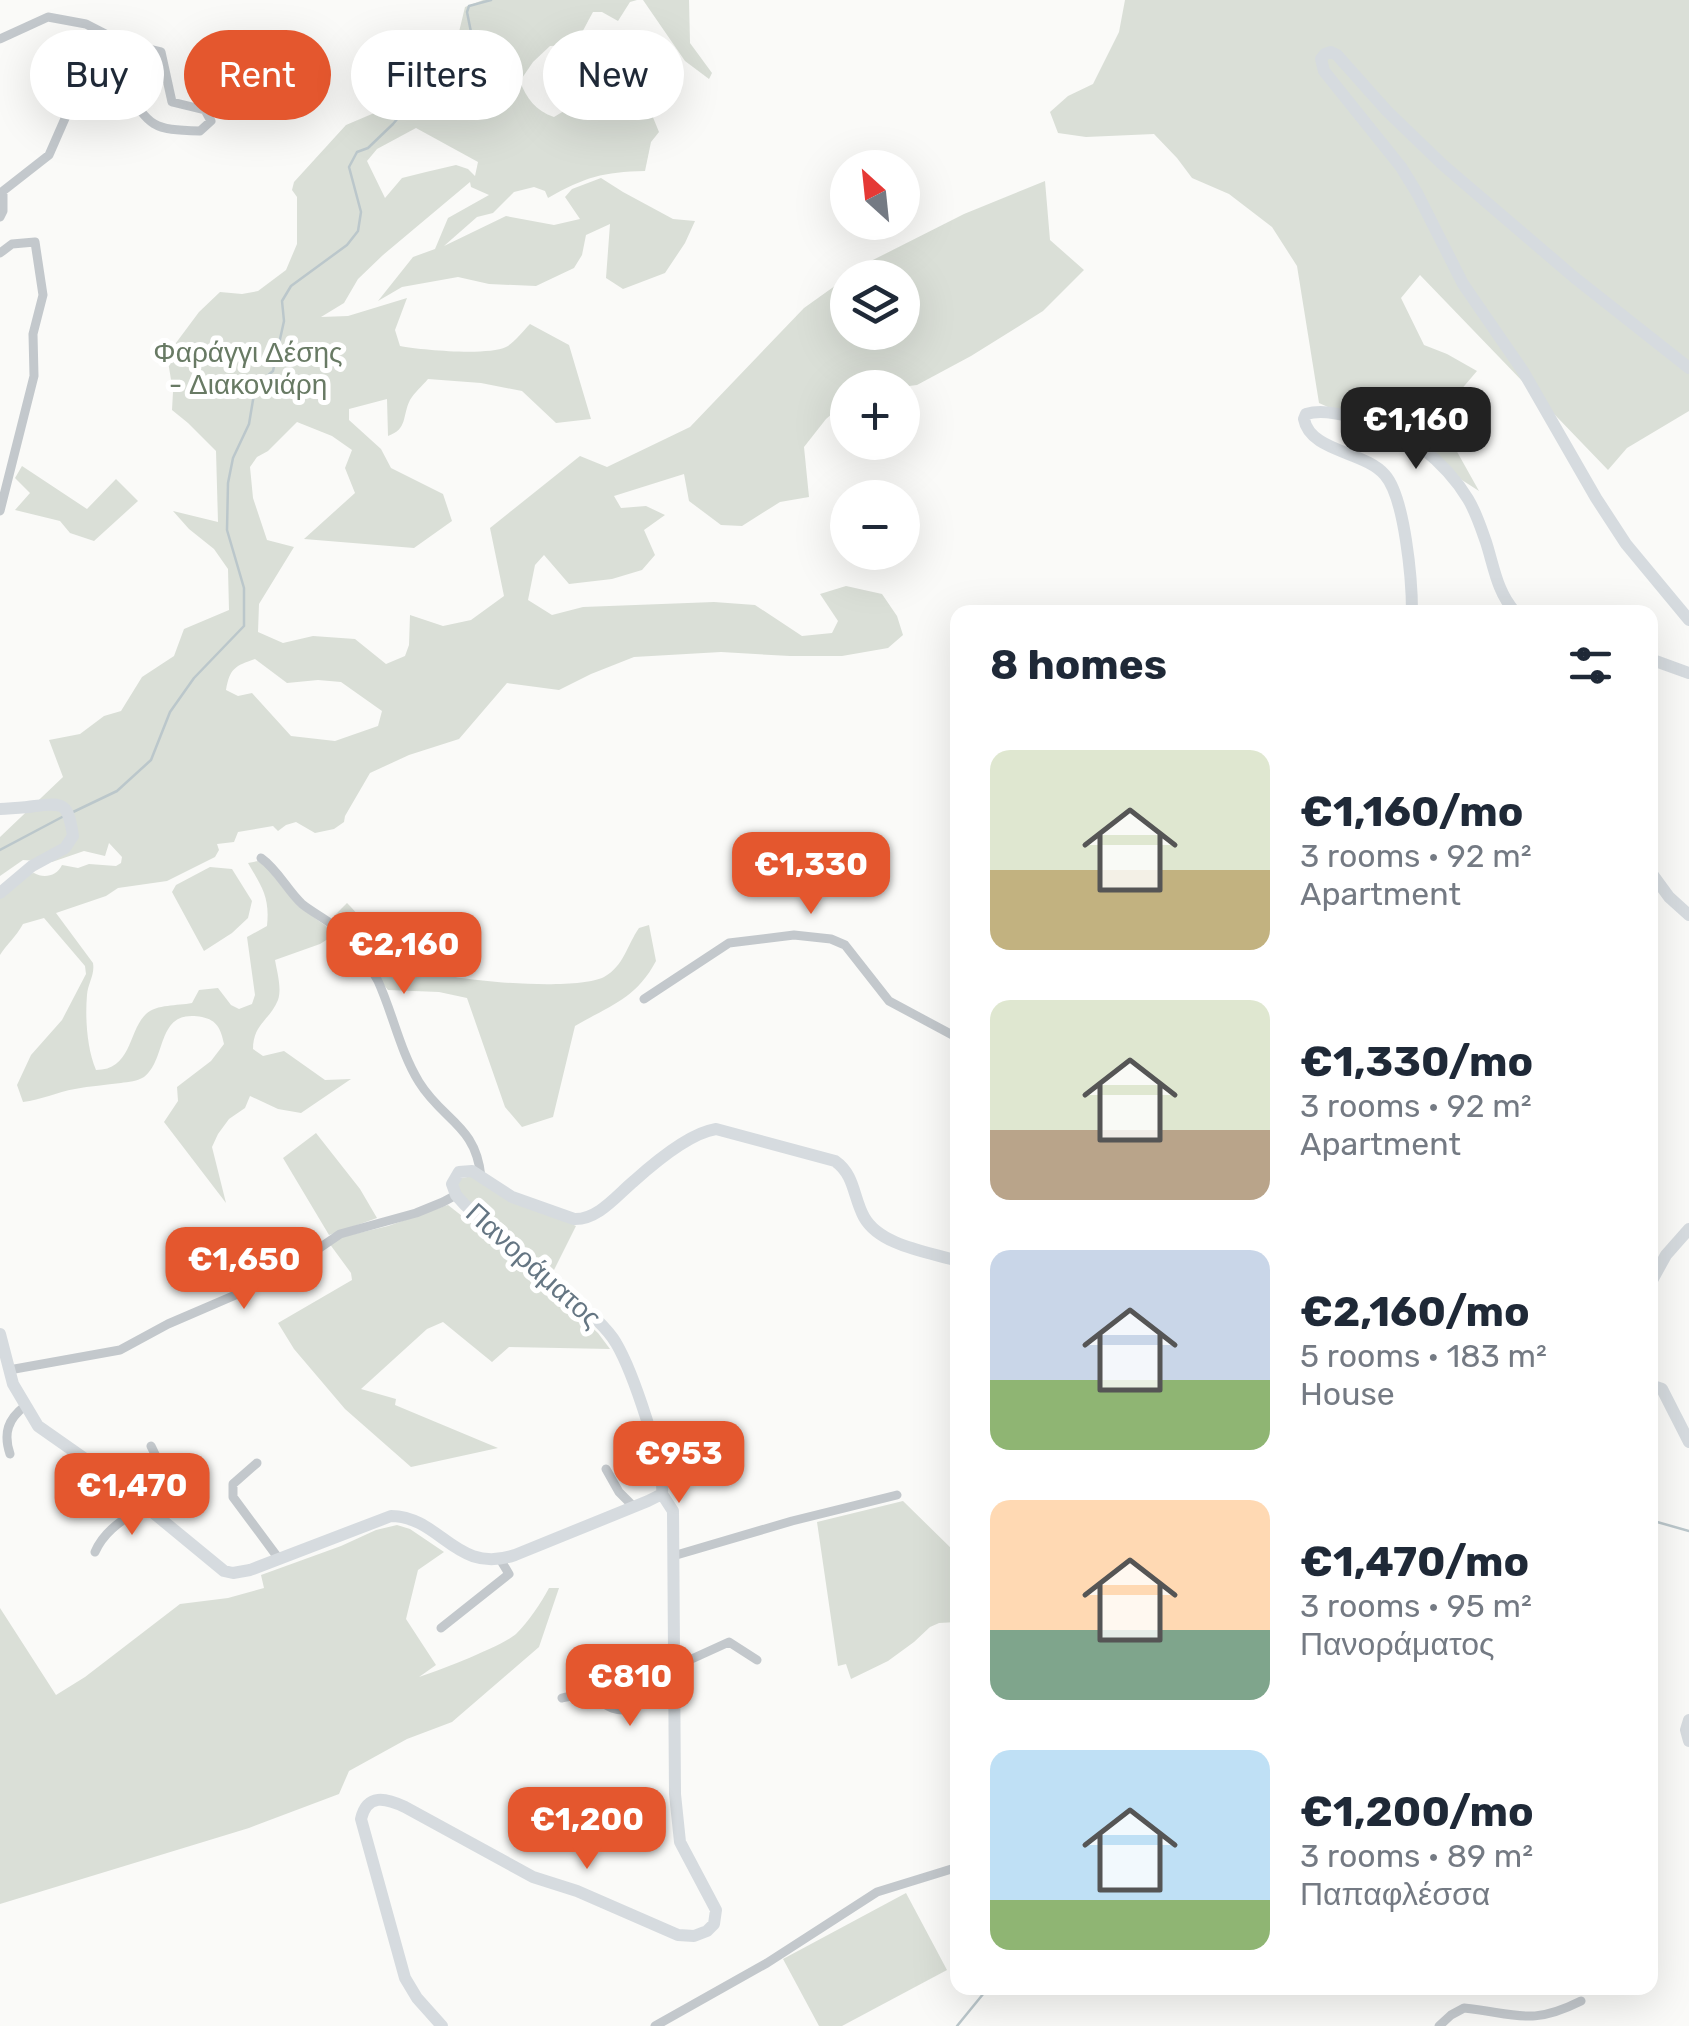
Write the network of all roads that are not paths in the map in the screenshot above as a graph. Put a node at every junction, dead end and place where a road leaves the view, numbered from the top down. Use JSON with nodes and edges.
{"nodes":[{"id":1,"x":0,"y":38,"type":"edge"},
{"id":2,"x":0,"y":217,"type":"edge"},
{"id":3,"x":0,"y":253,"type":"edge"},
{"id":4,"x":1689,"y":368,"type":"edge"},
{"id":5,"x":0,"y":473,"type":"edge"},
{"id":6,"x":8,"y":481,"type":"junction"},
{"id":7,"x":0,"y":510,"type":"edge"},
{"id":8,"x":1411,"y":605,"type":"edge"},
{"id":9,"x":1510,"y":605,"type":"edge"},
{"id":10,"x":1689,"y":620,"type":"edge"},
{"id":11,"x":1658,"y":661,"type":"edge"},
{"id":12,"x":1689,"y":673,"type":"edge"},
{"id":13,"x":0,"y":809,"type":"edge"},
{"id":14,"x":261,"y":858,"type":"dead end"},
{"id":15,"x":1658,"y":882,"type":"edge"},
{"id":16,"x":0,"y":894,"type":"edge"},
{"id":17,"x":1689,"y":915,"type":"edge"},
{"id":18,"x":644,"y":999,"type":"dead end"},
{"id":19,"x":950,"y":1034,"type":"edge"},
{"id":20,"x":481,"y":1177,"type":"junction"},
{"id":21,"x":456,"y":1194,"type":"junction"},
{"id":22,"x":1689,"y":1229,"type":"edge"},
{"id":23,"x":950,"y":1258,"type":"edge"},
{"id":24,"x":1658,"y":1270,"type":"edge"},
{"id":25,"x":0,"y":1334,"type":"edge"},
{"id":26,"x":6,"y":1375,"type":"edge"},
{"id":27,"x":1658,"y":1388,"type":"edge"},
{"id":28,"x":25,"y":1406,"type":"junction"},
{"id":29,"x":1689,"y":1442,"type":"edge"},
{"id":30,"x":151,"y":1446,"type":"dead end"},
{"id":31,"x":10,"y":1454,"type":"dead end"},
{"id":32,"x":257,"y":1464,"type":"dead end"},
{"id":33,"x":606,"y":1469,"type":"dead end"},
{"id":34,"x":662,"y":1494,"type":"junction"},
{"id":35,"x":132,"y":1495,"type":"junction"},
{"id":36,"x":896,"y":1495,"type":"dead end"},
{"id":37,"x":145,"y":1505,"type":"junction"},
{"id":38,"x":634,"y":1507,"type":"junction"},
{"id":39,"x":94,"y":1552,"type":"dead end"},
{"id":40,"x":673,"y":1556,"type":"junction"},
{"id":41,"x":279,"y":1559,"type":"junction"},
{"id":42,"x":500,"y":1559,"type":"junction"},
{"id":43,"x":441,"y":1628,"type":"dead end"},
{"id":44,"x":758,"y":1660,"type":"dead end"},
{"id":45,"x":675,"y":1672,"type":"junction"},
{"id":46,"x":562,"y":1698,"type":"dead end"},
{"id":47,"x":1689,"y":1720,"type":"edge"},
{"id":48,"x":1689,"y":1741,"type":"edge"},
{"id":49,"x":950,"y":1870,"type":"edge"},
{"id":50,"x":1581,"y":2001,"type":"dead end"},
{"id":51,"x":442,"y":2026,"type":"edge"},
{"id":52,"x":655,"y":2026,"type":"edge"},
{"id":53,"x":1439,"y":2026,"type":"edge"}],
"edges":[{"from":1,"to":2,"type":"street"},
{"from":3,"to":6,"type":"street"},
{"from":4,"to":10,"type":"street"},
{"from":5,"to":6,"type":"street"},
{"from":6,"to":7,"type":"street"},
{"from":8,"to":9,"type":"street"},
{"from":11,"to":12,"type":"street"},
{"from":13,"to":16,"type":"street"},
{"from":14,"to":20,"type":"street"},
{"from":15,"to":17,"type":"street"},
{"from":18,"to":19,"type":"street"},
{"from":20,"to":21,"type":"street","name":"Πανοράματος"},
{"from":20,"to":23,"type":"street","name":"Πανοράματος"},
{"from":21,"to":26,"type":"street"},
{"from":21,"to":34,"type":"street","name":"Πανοράματος"},
{"from":22,"to":24,"type":"street"},
{"from":25,"to":26,"type":"street"},
{"from":26,"to":28,"type":"street"},
{"from":27,"to":29,"type":"street"},
{"from":28,"to":31,"type":"street"},
{"from":28,"to":35,"type":"street"},
{"from":30,"to":35,"type":"street"},
{"from":32,"to":41,"type":"street"},
{"from":33,"to":38,"type":"street"},
{"from":34,"to":38,"type":"street"},
{"from":34,"to":40,"type":"street","name":"Πανοράματος"},
{"from":35,"to":37,"type":"street"},
{"from":36,"to":40,"type":"street"},
{"from":37,"to":39,"type":"street"},
{"from":37,"to":41,"type":"street"},
{"from":38,"to":42,"type":"street"},
{"from":40,"to":45,"type":"street","name":"Πανοράματος"},
{"from":41,"to":42,"type":"street"},
{"from":42,"to":43,"type":"street"},
{"from":44,"to":45,"type":"street"},
{"from":45,"to":46,"type":"street"},
{"from":45,"to":51,"type":"street","name":"Πανοράματος"},
{"from":47,"to":48,"type":"street"},
{"from":49,"to":52,"type":"street"},
{"from":50,"to":53,"type":"street"}]}
